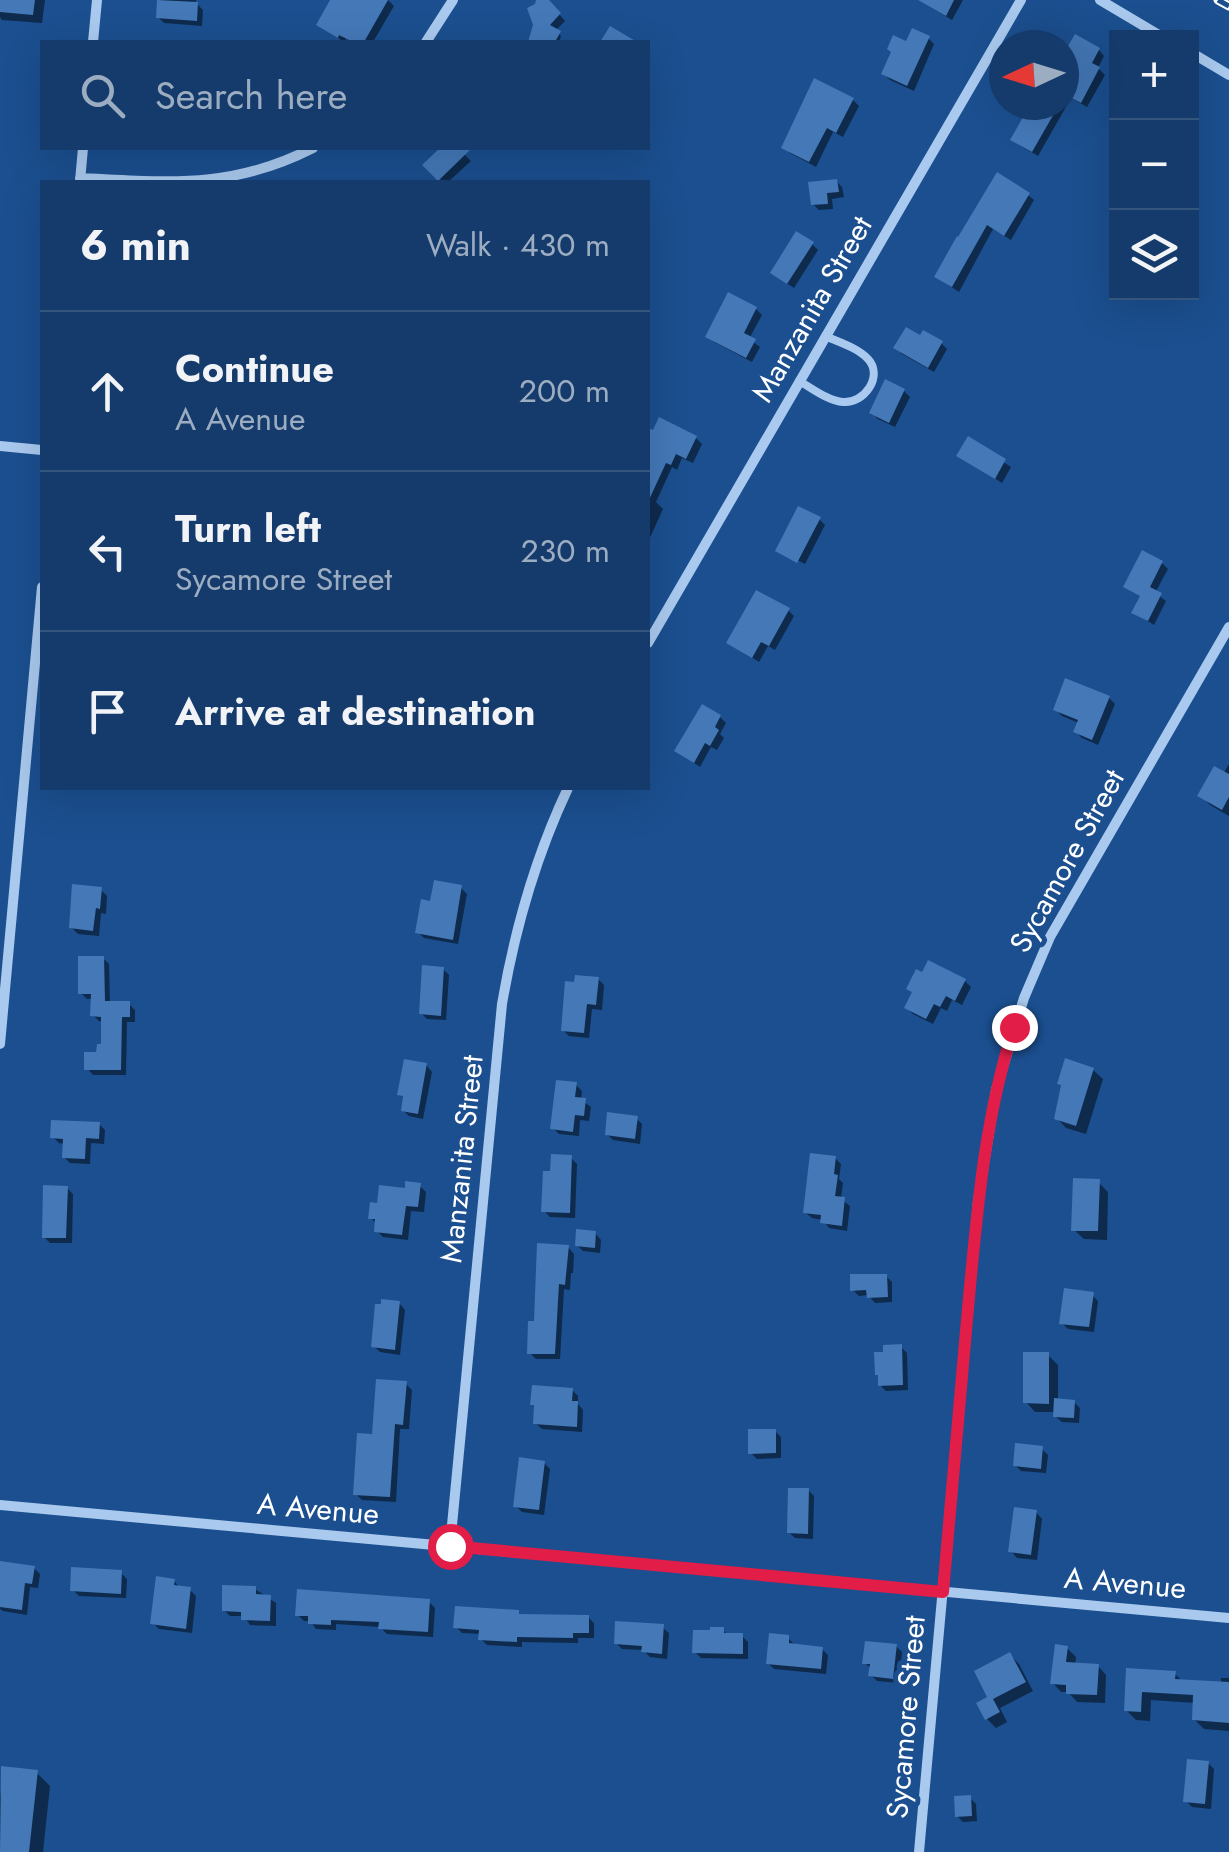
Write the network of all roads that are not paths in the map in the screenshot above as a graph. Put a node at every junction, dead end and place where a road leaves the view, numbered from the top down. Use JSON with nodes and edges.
{"nodes":[{"id":1,"x":96,"y":0,"type":"edge"},
{"id":2,"x":453,"y":0,"type":"edge"},
{"id":3,"x":1020,"y":0,"type":"edge"},
{"id":4,"x":1100,"y":0,"type":"edge"},
{"id":5,"x":1151,"y":30,"type":"edge"},
{"id":6,"x":93,"y":40,"type":"edge"},
{"id":7,"x":427,"y":40,"type":"edge"},
{"id":8,"x":1199,"y":58,"type":"edge"},
{"id":9,"x":1229,"y":76,"type":"edge"},
{"id":10,"x":83,"y":150,"type":"edge"},
{"id":11,"x":308,"y":150,"type":"edge"},
{"id":12,"x":80,"y":180,"type":"edge"},
{"id":13,"x":214,"y":180,"type":"edge"},
{"id":14,"x":826,"y":336,"type":"junction"},
{"id":15,"x":800,"y":381,"type":"junction"},
{"id":16,"x":0,"y":446,"type":"edge"},
{"id":17,"x":40,"y":450,"type":"edge"},
{"id":18,"x":40,"y":606,"type":"edge"},
{"id":19,"x":1229,"y":627,"type":"edge"},
{"id":20,"x":650,"y":640,"type":"edge"},
{"id":21,"x":567,"y":790,"type":"edge"},
{"id":22,"x":5,"y":935,"type":"edge"},
{"id":23,"x":0,"y":1044,"type":"edge"},
{"id":24,"x":0,"y":1505,"type":"edge"},
{"id":25,"x":450,"y":1546,"type":"junction"},
{"id":26,"x":943,"y":1592,"type":"junction"},
{"id":27,"x":1229,"y":1618,"type":"edge"},
{"id":28,"x":919,"y":1852,"type":"edge"}],
"edges":[{"from":1,"to":6,"type":"street"},
{"from":2,"to":7,"type":"street"},
{"from":3,"to":14,"type":"street","name":"Manzanita Street"},
{"from":4,"to":5,"type":"street"},
{"from":8,"to":9,"type":"street"},
{"from":10,"to":12,"type":"street"},
{"from":11,"to":13,"type":"street"},
{"from":14,"to":15,"type":"street","name":"Manzanita Street"},
{"from":14,"to":15,"type":"lane"},
{"from":15,"to":20,"type":"street","name":"Manzanita Street"},
{"from":16,"to":17,"type":"street"},
{"from":18,"to":22,"type":"street"},
{"from":19,"to":26,"type":"street","name":"Sycamore Street"},
{"from":21,"to":25,"type":"street","name":"Manzanita Street"},
{"from":22,"to":23,"type":"street"},
{"from":24,"to":25,"type":"street","name":"A Avenue"},
{"from":25,"to":26,"type":"street","name":"A Avenue"},
{"from":26,"to":27,"type":"street","name":"A Avenue"},
{"from":26,"to":28,"type":"street","name":"Sycamore Street"}]}
